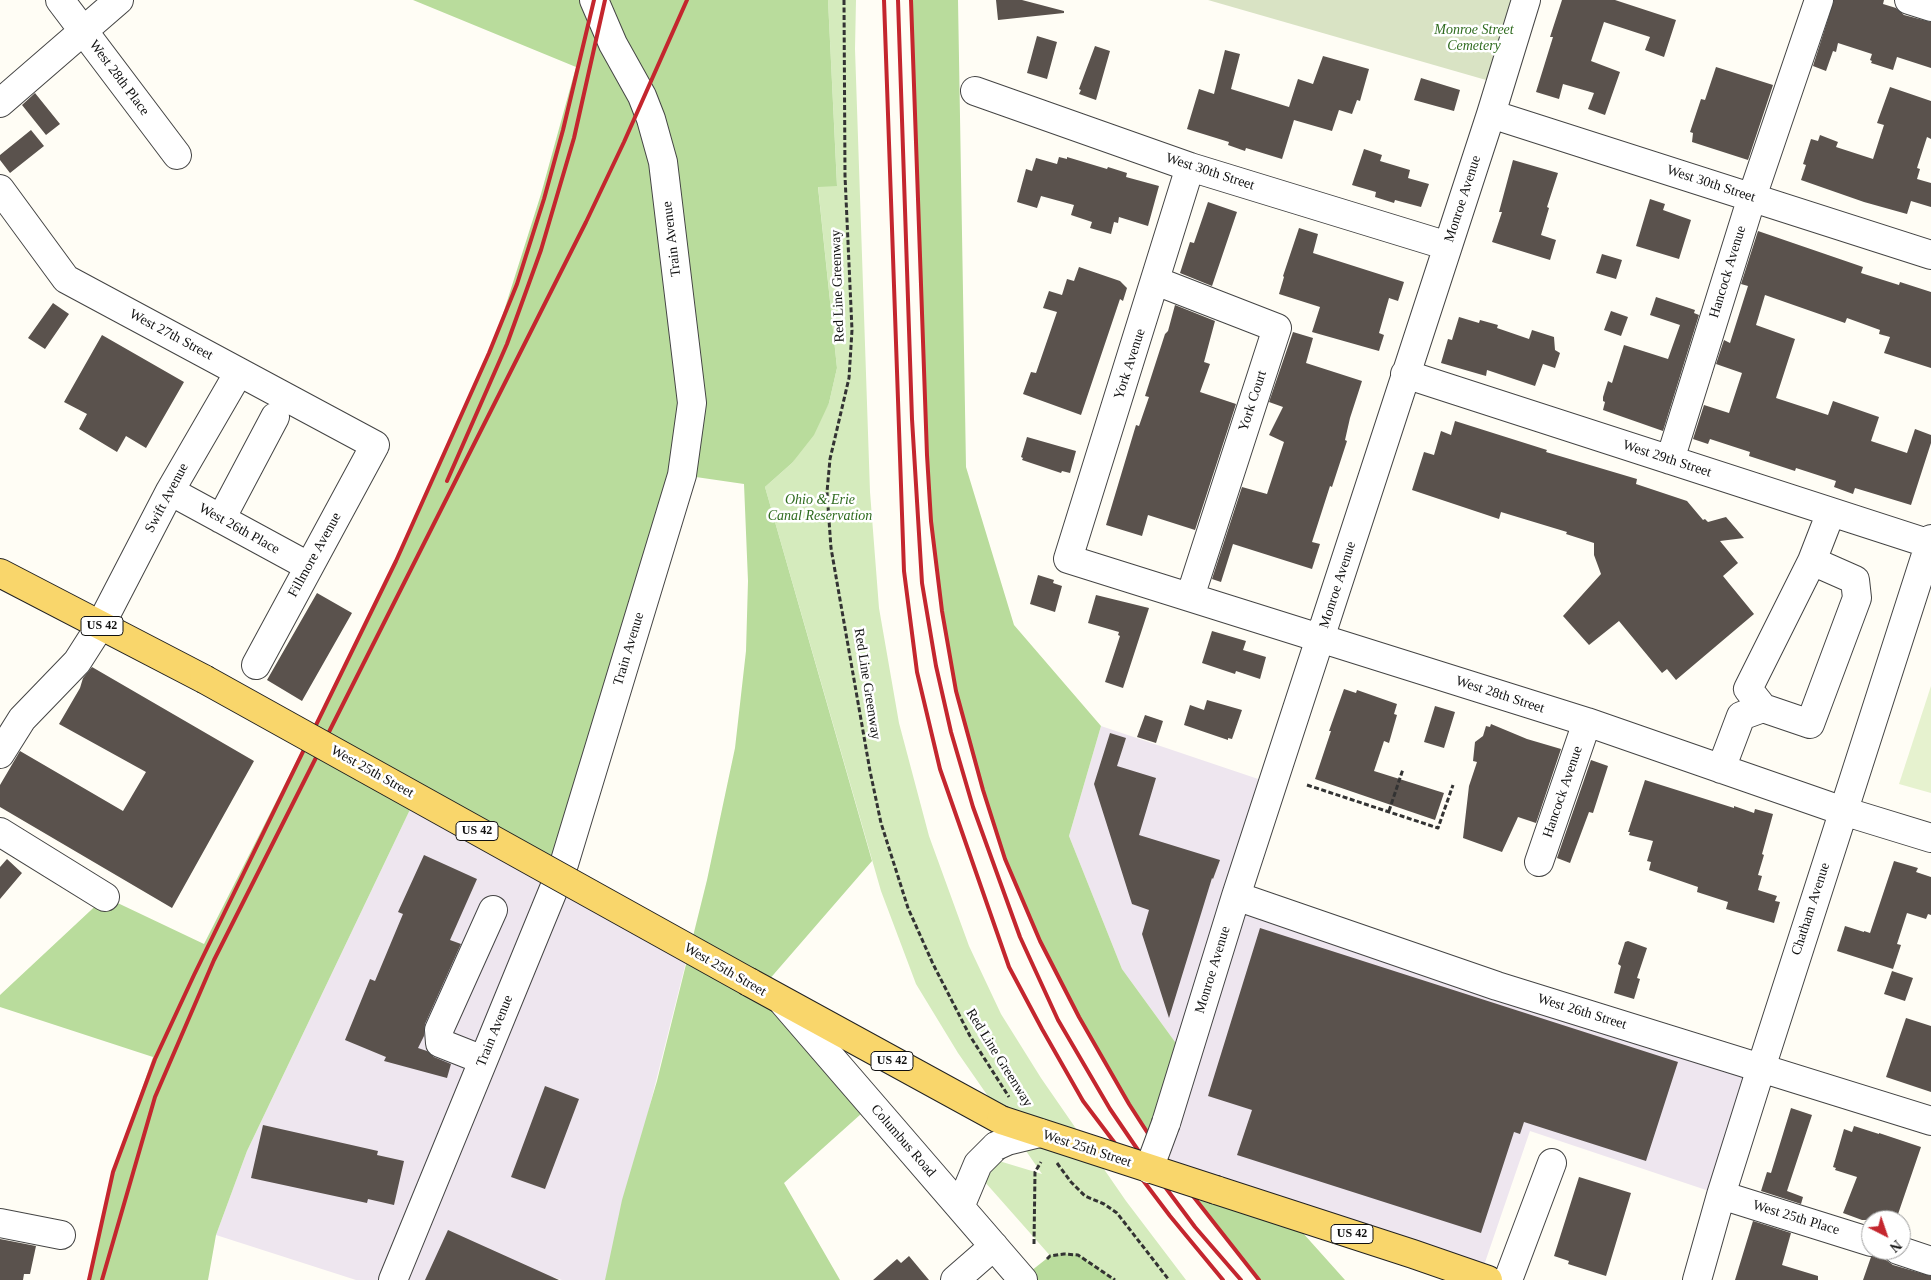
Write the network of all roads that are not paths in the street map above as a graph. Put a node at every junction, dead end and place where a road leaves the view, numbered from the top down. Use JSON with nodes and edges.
{"nodes":[{"id":1,"x":60,"y":0,"type":"edge"},
{"id":2,"x":119,"y":0,"type":"edge"},
{"id":3,"x":594,"y":0,"type":"edge"},
{"id":4,"x":1526,"y":0,"type":"edge"},
{"id":5,"x":1818,"y":0,"type":"edge"},
{"id":6,"x":1909,"y":0,"type":"edge"},
{"id":7,"x":1931,"y":7,"type":"edge"},
{"id":8,"x":84,"y":31,"type":"junction"},
{"id":9,"x":975,"y":91,"type":"dead end"},
{"id":10,"x":0,"y":103,"type":"edge"},
{"id":11,"x":1491,"y":114,"type":"junction"},
{"id":12,"x":177,"y":155,"type":"dead end"},
{"id":13,"x":1190,"y":167,"type":"junction"},
{"id":14,"x":0,"y":189,"type":"edge"},
{"id":15,"x":1752,"y":197,"type":"junction"},
{"id":16,"x":1448,"y":246,"type":"junction"},
{"id":17,"x":1931,"y":255,"type":"edge"},
{"id":18,"x":1156,"y":281,"type":"junction"},
{"id":19,"x":239,"y":372,"type":"junction"},
{"id":20,"x":1406,"y":374,"type":"junction"},
{"id":21,"x":275,"y":417,"type":"dead end"},
{"id":22,"x":375,"y":445,"type":"joint"},
{"id":23,"x":1670,"y":460,"type":"junction"},
{"id":24,"x":170,"y":491,"type":"junction"},
{"id":25,"x":1831,"y":512,"type":"junction"},
{"id":26,"x":221,"y":519,"type":"junction"},
{"id":27,"x":1930,"y":542,"type":"edge"},
{"id":28,"x":1068,"y":559,"type":"joint"},
{"id":29,"x":1812,"y":562,"type":"junction"},
{"id":30,"x":308,"y":566,"type":"junction"},
{"id":31,"x":0,"y":573,"type":"edge"},
{"id":32,"x":1190,"y":597,"type":"junction"},
{"id":33,"x":100,"y":626,"type":"junction"},
{"id":34,"x":1321,"y":638,"type":"junction"},
{"id":35,"x":256,"y":665,"type":"dead end"},
{"id":36,"x":1763,"y":708,"type":"junction"},
{"id":37,"x":1586,"y":722,"type":"junction"},
{"id":38,"x":0,"y":754,"type":"edge"},
{"id":39,"x":1722,"y":769,"type":"junction"},
{"id":40,"x":1843,"y":811,"type":"junction"},
{"id":41,"x":0,"y":832,"type":"edge"},
{"id":42,"x":1931,"y":838,"type":"edge"},
{"id":43,"x":1539,"y":862,"type":"dead end"},
{"id":44,"x":1236,"y":896,"type":"junction"},
{"id":45,"x":105,"y":897,"type":"dead end"},
{"id":46,"x":493,"y":910,"type":"dead end"},
{"id":47,"x":783,"y":1002,"type":"junction"},
{"id":48,"x":484,"y":1060,"type":"junction"},
{"id":49,"x":1761,"y":1068,"type":"junction"},
{"id":50,"x":1931,"y":1121,"type":"edge"},
{"id":51,"x":1003,"y":1123,"type":"junction"},
{"id":52,"x":1552,"y":1163,"type":"dead end"},
{"id":53,"x":1149,"y":1169,"type":"junction"},
{"id":54,"x":1721,"y":1195,"type":"junction"},
{"id":55,"x":960,"y":1207,"type":"junction"},
{"id":56,"x":0,"y":1223,"type":"edge"},
{"id":57,"x":61,"y":1235,"type":"dead end"},
{"id":58,"x":1861,"y":1239,"type":"edge"},
{"id":59,"x":994,"y":1246,"type":"junction"},
{"id":60,"x":1911,"y":1254,"type":"edge"},
{"id":61,"x":1931,"y":1260,"type":"edge"},
{"id":62,"x":393,"y":1280,"type":"edge"},
{"id":63,"x":955,"y":1280,"type":"edge"},
{"id":64,"x":1023,"y":1280,"type":"edge"},
{"id":65,"x":1488,"y":1280,"type":"edge"},
{"id":66,"x":1508,"y":1280,"type":"edge"},
{"id":67,"x":1697,"y":1280,"type":"edge"}],
"edges":[{"from":1,"to":8,"type":"street","name":"West 28th Place"},
{"from":2,"to":8,"type":"street"},
{"from":3,"to":48,"type":"street","name":"Train Avenue"},
{"from":4,"to":11,"type":"street","name":"Monroe Avenue"},
{"from":5,"to":15,"type":"street","name":"Hancock Avenue"},
{"from":6,"to":7,"type":"street"},
{"from":8,"to":10,"type":"street"},
{"from":8,"to":12,"type":"street","name":"West 28th Place"},
{"from":9,"to":13,"type":"street","name":"West 30th Street"},
{"from":11,"to":15,"type":"street","name":"West 30th Street"},
{"from":11,"to":16,"type":"street","name":"Monroe Avenue"},
{"from":13,"to":16,"type":"street","name":"West 30th Street"},
{"from":13,"to":18,"type":"street","name":"York Avenue"},
{"from":14,"to":19,"type":"street","name":"West 27th Street"},
{"from":15,"to":17,"type":"street","name":"West 30th Street"},
{"from":15,"to":23,"type":"street","name":"Hancock Avenue"},
{"from":16,"to":20,"type":"street","name":"Monroe Avenue"},
{"from":18,"to":28,"type":"street","name":"York Avenue"},
{"from":18,"to":32,"type":"street","name":"York Court"},
{"from":19,"to":22,"type":"street","name":"West 27th Street"},
{"from":19,"to":24,"type":"street","name":"Swift Avenue"},
{"from":20,"to":23,"type":"street","name":"West 29th Street"},
{"from":20,"to":34,"type":"street","name":"Monroe Avenue"},
{"from":21,"to":26,"type":"street"},
{"from":22,"to":30,"type":"street","name":"Fillmore Avenue"},
{"from":23,"to":25,"type":"street","name":"West 29th Street"},
{"from":24,"to":26,"type":"street","name":"West 26th Place"},
{"from":24,"to":33,"type":"street","name":"Swift Avenue"},
{"from":25,"to":27,"type":"street","name":"West 29th Street"},
{"from":25,"to":29,"type":"street"},
{"from":26,"to":30,"type":"street","name":"West 26th Place"},
{"from":27,"to":40,"type":"street","name":"Chatham Avenue"},
{"from":28,"to":32,"type":"street","name":"West 28th Street"},
{"from":29,"to":36,"type":"street"},
{"from":29,"to":36,"type":"street"},
{"from":30,"to":35,"type":"street","name":"Fillmore Avenue"},
{"from":31,"to":33,"type":"main road","name":"West 25th Street","number":"US 42"},
{"from":32,"to":34,"type":"street","name":"West 28th Street"},
{"from":33,"to":38,"type":"street","name":"Swift Avenue"},
{"from":33,"to":47,"type":"main road","name":"West 25th Street","number":"US 42","bridge":true},
{"from":34,"to":37,"type":"street","name":"West 28th Street"},
{"from":34,"to":44,"type":"street","name":"Monroe Avenue"},
{"from":36,"to":39,"type":"street"},
{"from":37,"to":39,"type":"street","name":"West 28th Street"},
{"from":37,"to":43,"type":"street","name":"Hancock Avenue"},
{"from":39,"to":40,"type":"street","name":"West 28th Street"},
{"from":40,"to":42,"type":"street","name":"West 28th Street"},
{"from":40,"to":49,"type":"street","name":"Chatham Avenue"},
{"from":41,"to":45,"type":"street"},
{"from":44,"to":49,"type":"street","name":"West 26th Street"},
{"from":44,"to":53,"type":"street","name":"Monroe Avenue","bridge":true},
{"from":46,"to":48,"type":"street"},
{"from":47,"to":51,"type":"main road","name":"West 25th Street","number":"US 42"},
{"from":47,"to":55,"type":"street","name":"Columbus Road"},
{"from":48,"to":62,"type":"street","name":"Train Avenue"},
{"from":49,"to":50,"type":"street","name":"West 26th Street"},
{"from":49,"to":54,"type":"street","name":"Chatham Avenue"},
{"from":51,"to":53,"type":"main road","name":"West 25th Street","number":"US 42","bridge":true},
{"from":51,"to":55,"type":"street"},
{"from":52,"to":66,"type":"street"},
{"from":53,"to":65,"type":"main road","name":"West 25th Street","number":"US 42","bridge":true},
{"from":54,"to":58,"type":"street","name":"West 25th Place"},
{"from":54,"to":67,"type":"street","name":"Chatham Avenue"},
{"from":55,"to":59,"type":"street","name":"Columbus Road"},
{"from":56,"to":57,"type":"street"},
{"from":59,"to":63,"type":"street"},
{"from":59,"to":64,"type":"street","name":"Columbus Road"},
{"from":60,"to":61,"type":"street"}]}
